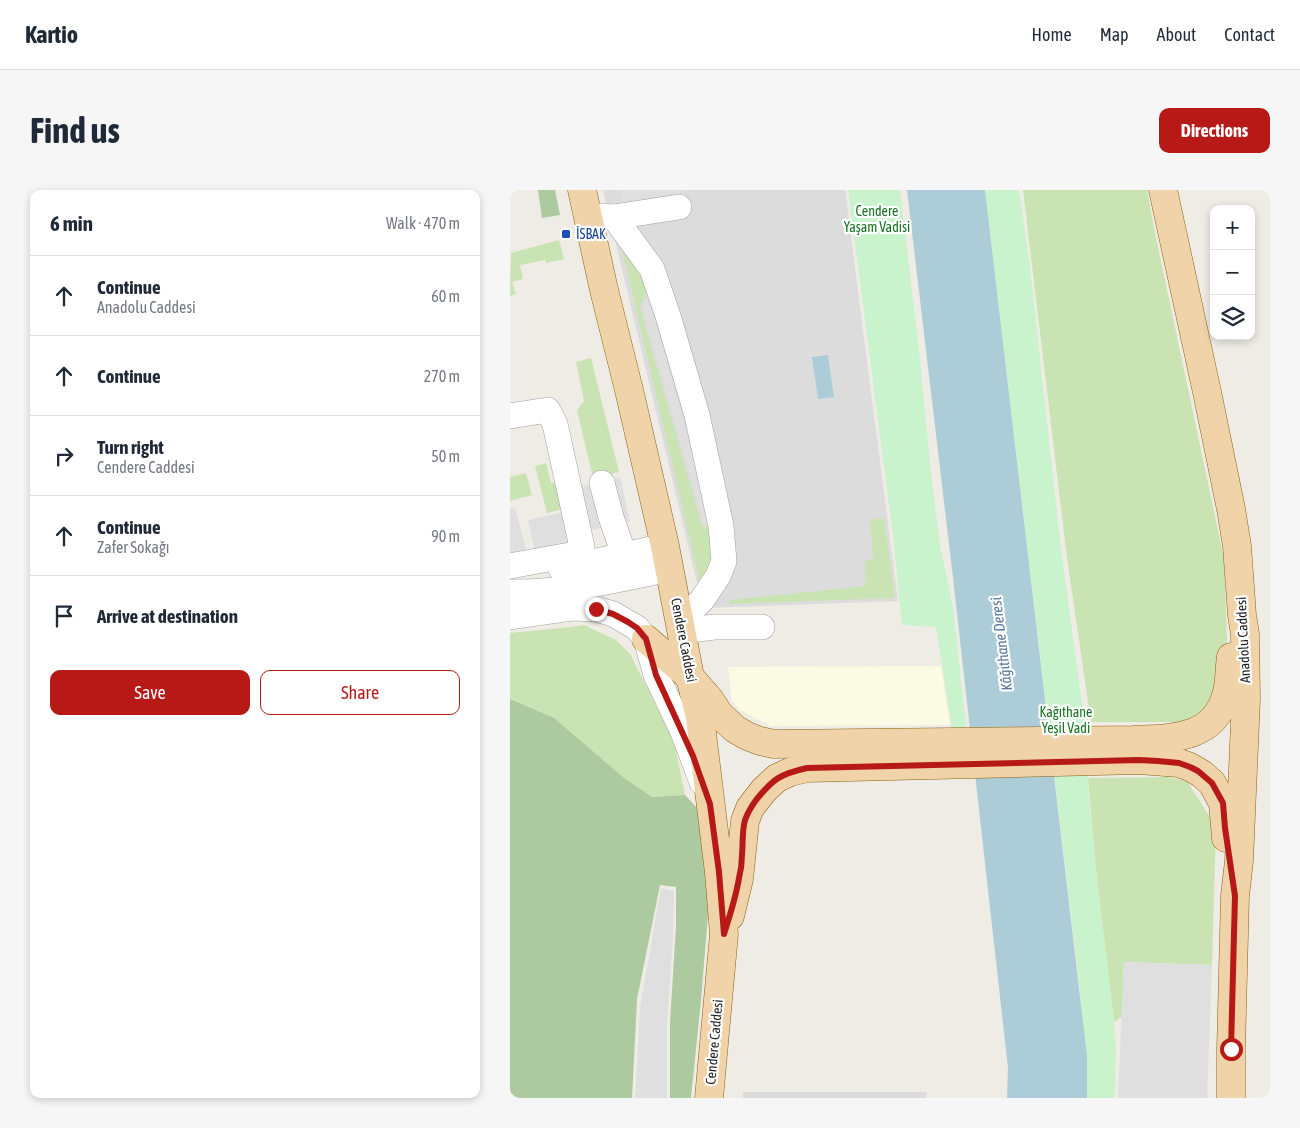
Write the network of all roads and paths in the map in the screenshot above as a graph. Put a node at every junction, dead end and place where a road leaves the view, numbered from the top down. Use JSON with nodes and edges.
{"nodes":[{"id":1,"x":582,"y":190,"type":"edge"},
{"id":2,"x":1163,"y":190,"type":"edge"},
{"id":3,"x":648,"y":201,"type":"edge"},
{"id":4,"x":679,"y":207,"type":"dead end"},
{"id":5,"x":601,"y":218,"type":"junction"},
{"id":6,"x":510,"y":416,"type":"edge"},
{"id":7,"x":602,"y":483,"type":"dead end"},
{"id":8,"x":623,"y":556,"type":"junction"},
{"id":9,"x":667,"y":558,"type":"junction"},
{"id":10,"x":510,"y":566,"type":"edge"},
{"id":11,"x":510,"y":580,"type":"edge"},
{"id":12,"x":510,"y":592,"type":"edge"},
{"id":13,"x":1242,"y":615,"type":"junction"},
{"id":14,"x":510,"y":617,"type":"edge"},
{"id":15,"x":681,"y":626,"type":"junction"},
{"id":16,"x":762,"y":627,"type":"dead end"},
{"id":17,"x":646,"y":639,"type":"junction"},
{"id":18,"x":690,"y":677,"type":"junction"},
{"id":19,"x":1136,"y":750,"type":"junction"},
{"id":20,"x":801,"y":756,"type":"junction"},
{"id":21,"x":710,"y":804,"type":"junction"},
{"id":22,"x":1235,"y":896,"type":"junction"},
{"id":23,"x":724,"y":934,"type":"junction"},
{"id":24,"x":709,"y":1098,"type":"edge"},
{"id":25,"x":1231,"y":1098,"type":"edge"}],
"edges":[{"from":1,"to":5,"type":"main road","name":"Cendere Caddesi"},
{"from":2,"to":13,"type":"main road","name":"Anadolu Caddesi"},
{"from":3,"to":4,"type":"street"},
{"from":3,"to":5,"type":"street"},
{"from":5,"to":9,"type":"main road","name":"Cendere Caddesi"},
{"from":5,"to":15,"type":"street"},
{"from":6,"to":10,"type":"street"},
{"from":7,"to":8,"type":"street"},
{"from":8,"to":9,"type":"street"},
{"from":8,"to":11,"type":"street"},
{"from":9,"to":12,"type":"street"},
{"from":9,"to":15,"type":"main road","name":"Cendere Caddesi"},
{"from":13,"to":19,"type":"main road"},
{"from":13,"to":22,"type":"main road","name":"Anadolu Caddesi"},
{"from":14,"to":17,"type":"street"},
{"from":15,"to":16,"type":"street"},
{"from":15,"to":18,"type":"main road","name":"Cendere Caddesi"},
{"from":17,"to":18,"type":"main road"},
{"from":17,"to":21,"type":"street"},
{"from":18,"to":20,"type":"main road"},
{"from":18,"to":21,"type":"main road","name":"Cendere Caddesi"},
{"from":19,"to":20,"type":"main road"},
{"from":19,"to":22,"type":"main road"},
{"from":20,"to":23,"type":"main road"},
{"from":21,"to":23,"type":"main road","name":"Cendere Caddesi"},
{"from":22,"to":25,"type":"main road","name":"Anadolu Caddesi"},
{"from":23,"to":24,"type":"main road","name":"Cendere Caddesi"}]}
